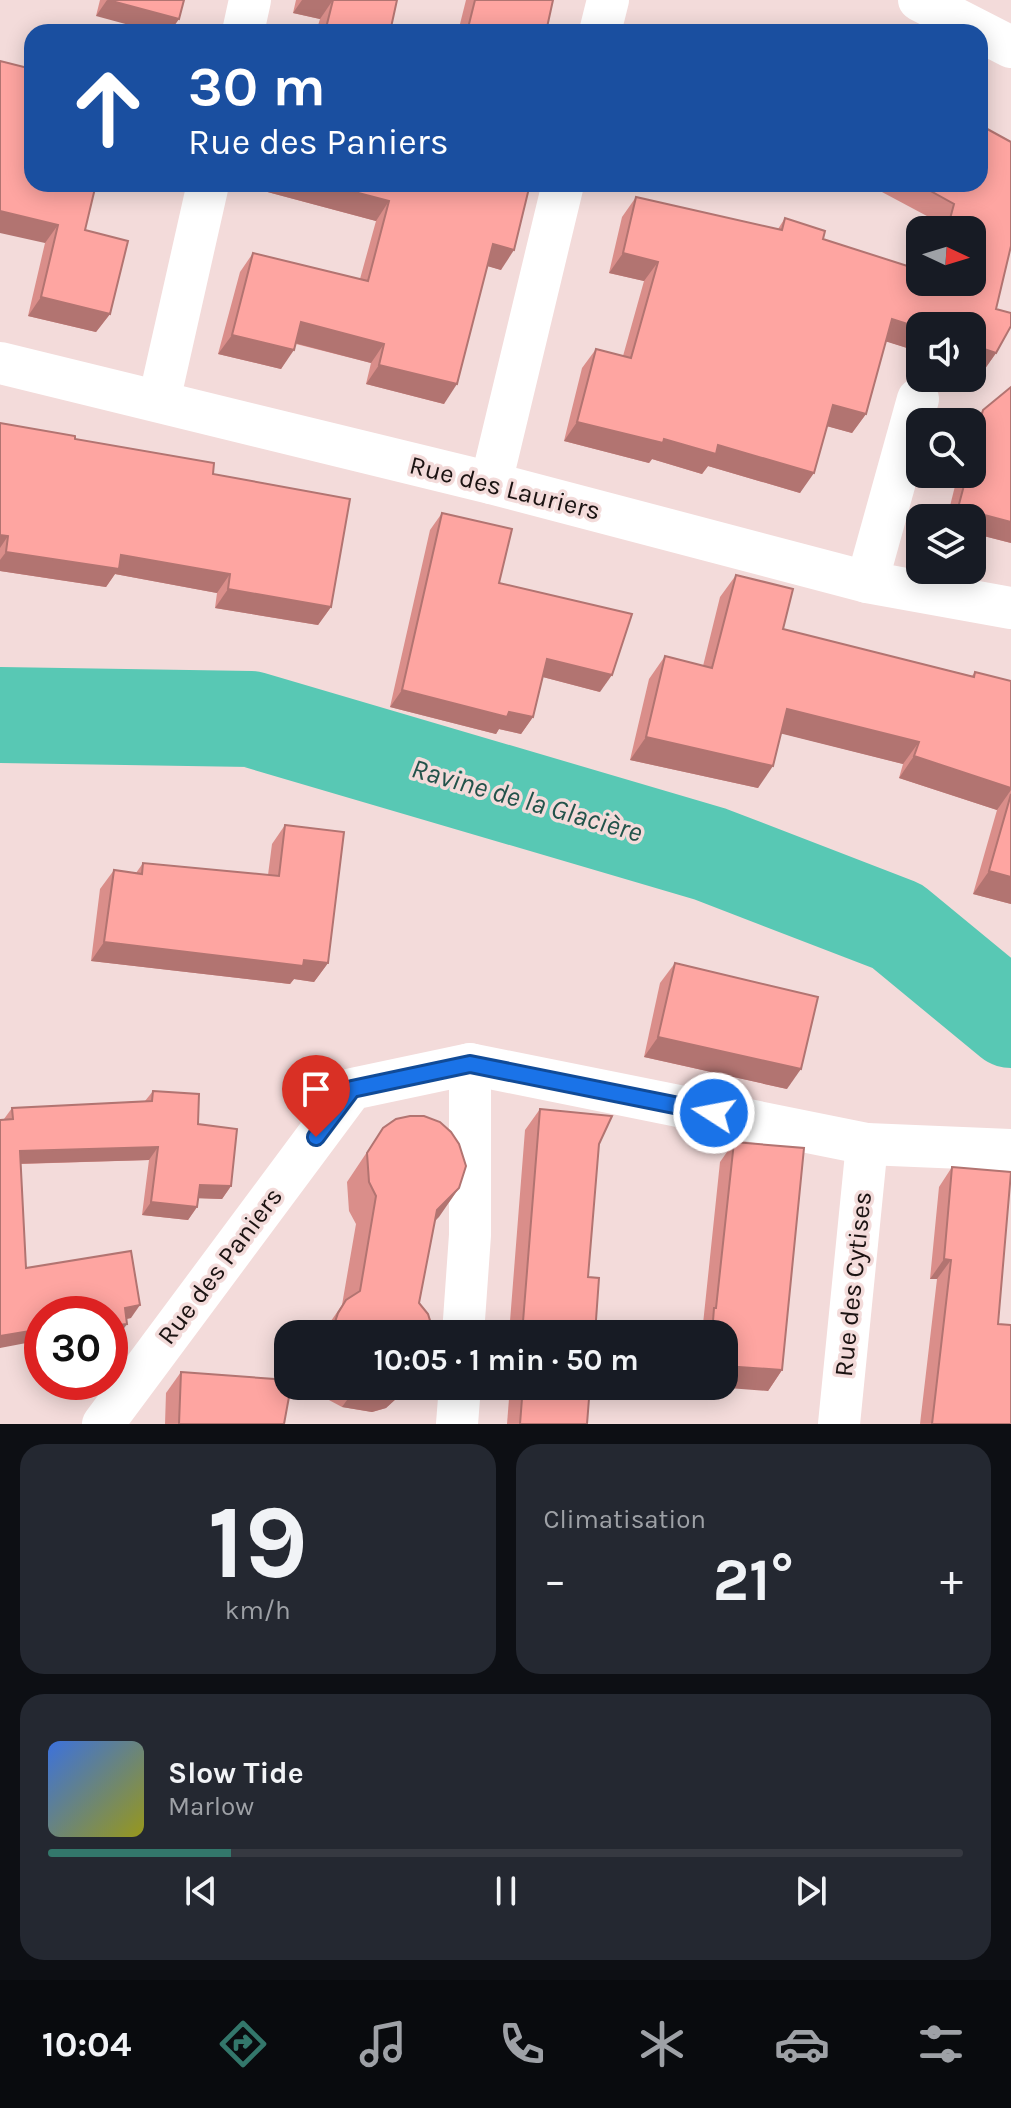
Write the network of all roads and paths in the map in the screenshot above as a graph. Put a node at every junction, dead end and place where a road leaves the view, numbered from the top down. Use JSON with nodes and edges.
{"nodes":[{"id":1,"x":250,"y":0,"type":"edge"},
{"id":2,"x":608,"y":0,"type":"edge"},
{"id":3,"x":919,"y":0,"type":"edge"},
{"id":4,"x":245,"y":24,"type":"edge"},
{"id":5,"x":602,"y":24,"type":"edge"},
{"id":6,"x":966,"y":24,"type":"edge"},
{"id":7,"x":988,"y":35,"type":"edge"},
{"id":8,"x":1011,"y":47,"type":"edge"},
{"id":9,"x":206,"y":192,"type":"edge"},
{"id":10,"x":561,"y":192,"type":"edge"},
{"id":11,"x":0,"y":363,"type":"edge"},
{"id":12,"x":918,"y":399,"type":"dead end"},
{"id":13,"x":159,"y":401,"type":"junction"},
{"id":14,"x":491,"y":483,"type":"junction"},
{"id":15,"x":867,"y":582,"type":"junction"},
{"id":16,"x":1011,"y":608,"type":"edge"},
{"id":17,"x":470,"y":1064,"type":"junction"},
{"id":18,"x":867,"y":1144,"type":"junction"},
{"id":19,"x":1011,"y":1150,"type":"edge"},
{"id":20,"x":464,"y":1320,"type":"edge"},
{"id":21,"x":459,"y":1400,"type":"edge"},
{"id":22,"x":103,"y":1424,"type":"edge"},
{"id":23,"x":457,"y":1424,"type":"edge"},
{"id":24,"x":839,"y":1424,"type":"edge"}],
"edges":[{"from":1,"to":4,"type":"street"},
{"from":2,"to":5,"type":"street"},
{"from":3,"to":6,"type":"street"},
{"from":7,"to":8,"type":"street"},
{"from":9,"to":13,"type":"street"},
{"from":10,"to":14,"type":"street"},
{"from":11,"to":13,"type":"street","name":"Rue des Lauriers"},
{"from":12,"to":15,"type":"street"},
{"from":13,"to":14,"type":"street","name":"Rue des Lauriers"},
{"from":14,"to":15,"type":"street","name":"Rue des Lauriers"},
{"from":15,"to":16,"type":"street","name":"Rue des Lauriers"},
{"from":17,"to":18,"type":"street"},
{"from":17,"to":20,"type":"street"},
{"from":17,"to":22,"type":"street","name":"Rue des Paniers"},
{"from":18,"to":19,"type":"street"},
{"from":18,"to":24,"type":"street","name":"Rue des Cytises"},
{"from":21,"to":23,"type":"street"}]}
